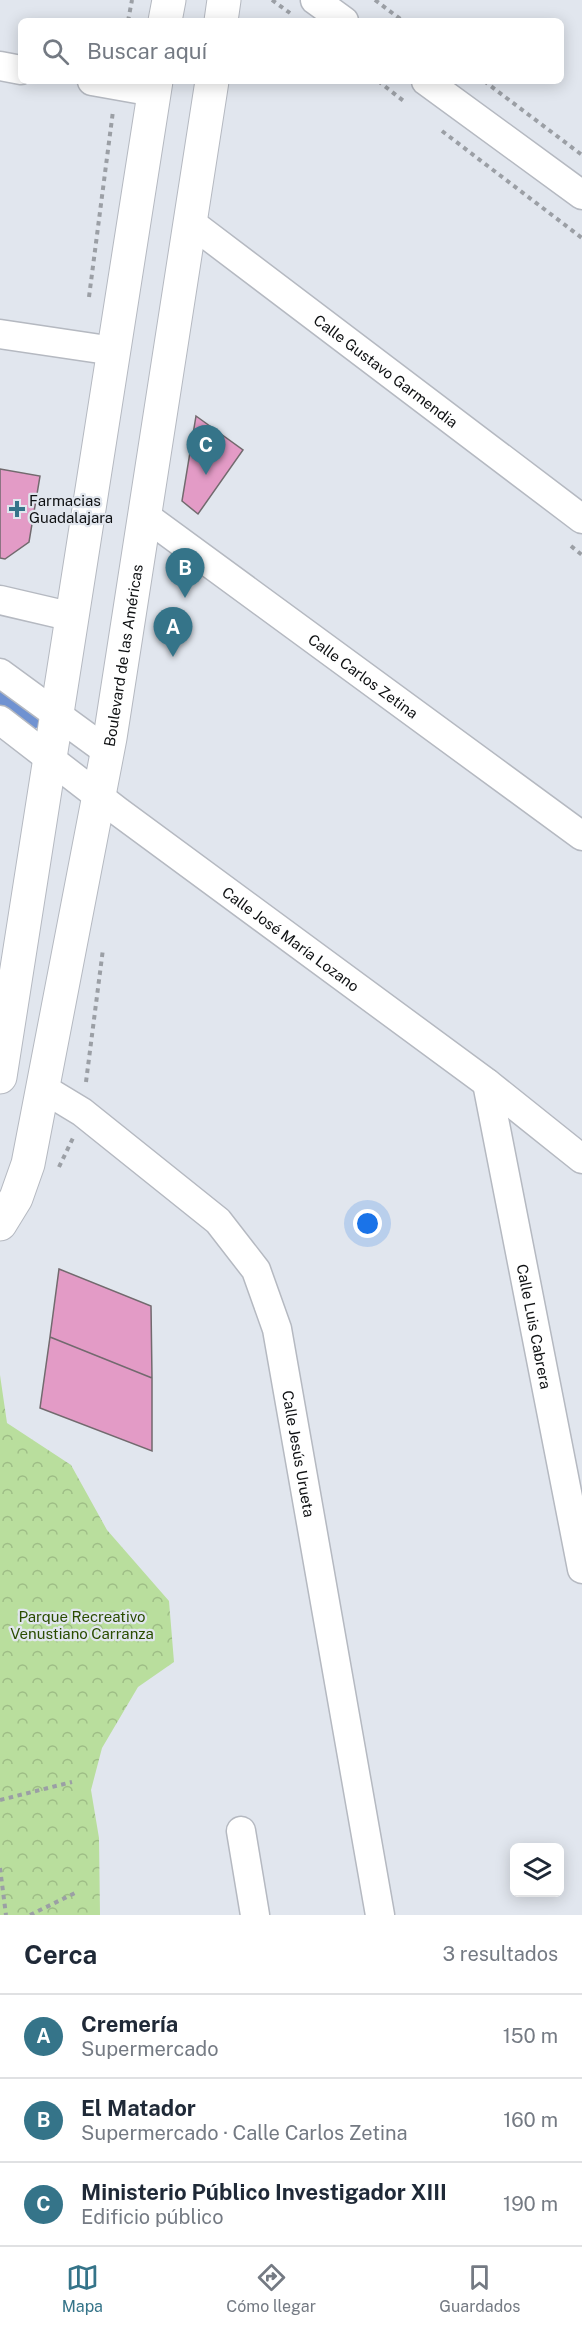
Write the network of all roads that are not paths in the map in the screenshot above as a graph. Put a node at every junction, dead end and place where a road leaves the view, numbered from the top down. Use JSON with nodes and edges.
{"nodes":[{"id":1,"x":169,"y":0,"type":"edge"},
{"id":2,"x":224,"y":0,"type":"edge"},
{"id":3,"x":315,"y":0,"type":"edge"},
{"id":4,"x":166,"y":18,"type":"edge"},
{"id":5,"x":221,"y":18,"type":"edge"},
{"id":6,"x":340,"y":18,"type":"edge"},
{"id":7,"x":0,"y":66,"type":"edge"},
{"id":8,"x":18,"y":69,"type":"edge"},
{"id":9,"x":130,"y":84,"type":"edge"},
{"id":10,"x":212,"y":84,"type":"edge"},
{"id":11,"x":430,"y":84,"type":"edge"},
{"id":12,"x":155,"y":86,"type":"edge"},
{"id":13,"x":582,"y":195,"type":"edge"},
{"id":14,"x":190,"y":222,"type":"junction"},
{"id":15,"x":0,"y":334,"type":"edge"},
{"id":16,"x":114,"y":351,"type":"junction"},
{"id":17,"x":144,"y":515,"type":"junction"},
{"id":18,"x":582,"y":519,"type":"edge"},
{"id":19,"x":0,"y":600,"type":"edge"},
{"id":20,"x":73,"y":617,"type":"junction"},
{"id":21,"x":0,"y":673,"type":"edge"},
{"id":22,"x":58,"y":715,"type":"junction"},
{"id":23,"x":0,"y":720,"type":"edge"},
{"id":24,"x":108,"y":752,"type":"junction"},
{"id":25,"x":51,"y":761,"type":"junction"},
{"id":26,"x":99,"y":796,"type":"junction"},
{"id":27,"x":582,"y":836,"type":"edge"},
{"id":28,"x":3,"y":1041,"type":"edge"},
{"id":29,"x":0,"y":1077,"type":"edge"},
{"id":30,"x":487,"y":1083,"type":"junction"},
{"id":31,"x":44,"y":1089,"type":"junction"},
{"id":32,"x":582,"y":1159,"type":"edge"},
{"id":33,"x":0,"y":1224,"type":"edge"},
{"id":34,"x":582,"y":1569,"type":"edge"},
{"id":35,"x":241,"y":1831,"type":"dead end"},
{"id":36,"x":255,"y":1915,"type":"edge"},
{"id":37,"x":380,"y":1915,"type":"edge"}],
"edges":[{"from":1,"to":4,"type":"main road"},
{"from":2,"to":5,"type":"main road"},
{"from":3,"to":6,"type":"street"},
{"from":7,"to":8,"type":"street"},
{"from":9,"to":12,"type":"street"},
{"from":10,"to":14,"type":"main road","name":"Boulevard de las Américas"},
{"from":11,"to":13,"type":"street"},
{"from":12,"to":16,"type":"main road"},
{"from":14,"to":17,"type":"main road","name":"Boulevard de las Américas"},
{"from":14,"to":18,"type":"street","name":"Calle Gustavo Garmendia"},
{"from":15,"to":16,"type":"street"},
{"from":16,"to":20,"type":"main road"},
{"from":17,"to":24,"type":"main road","name":"Boulevard de las Américas"},
{"from":17,"to":27,"type":"street","name":"Calle Carlos Zetina"},
{"from":19,"to":20,"type":"street"},
{"from":20,"to":22,"type":"main road"},
{"from":21,"to":22,"type":"street"},
{"from":22,"to":24,"type":"street"},
{"from":22,"to":25,"type":"main road"},
{"from":23,"to":25,"type":"street","name":"Calle José María Lozano"},
{"from":24,"to":26,"type":"main road","name":"Boulevard de las Américas"},
{"from":25,"to":26,"type":"street","name":"Calle José María Lozano"},
{"from":25,"to":28,"type":"main road"},
{"from":26,"to":30,"type":"street","name":"Calle José María Lozano"},
{"from":26,"to":31,"type":"main road","name":"Boulevard de las Américas"},
{"from":28,"to":29,"type":"main road"},
{"from":30,"to":32,"type":"street","name":"Calle José María Lozano"},
{"from":30,"to":34,"type":"street","name":"Calle Luis Cabrera"},
{"from":31,"to":33,"type":"main road","name":"Boulevard de las Américas"},
{"from":31,"to":37,"type":"street","name":"Calle Jesús Urueta"},
{"from":35,"to":36,"type":"street"}]}
